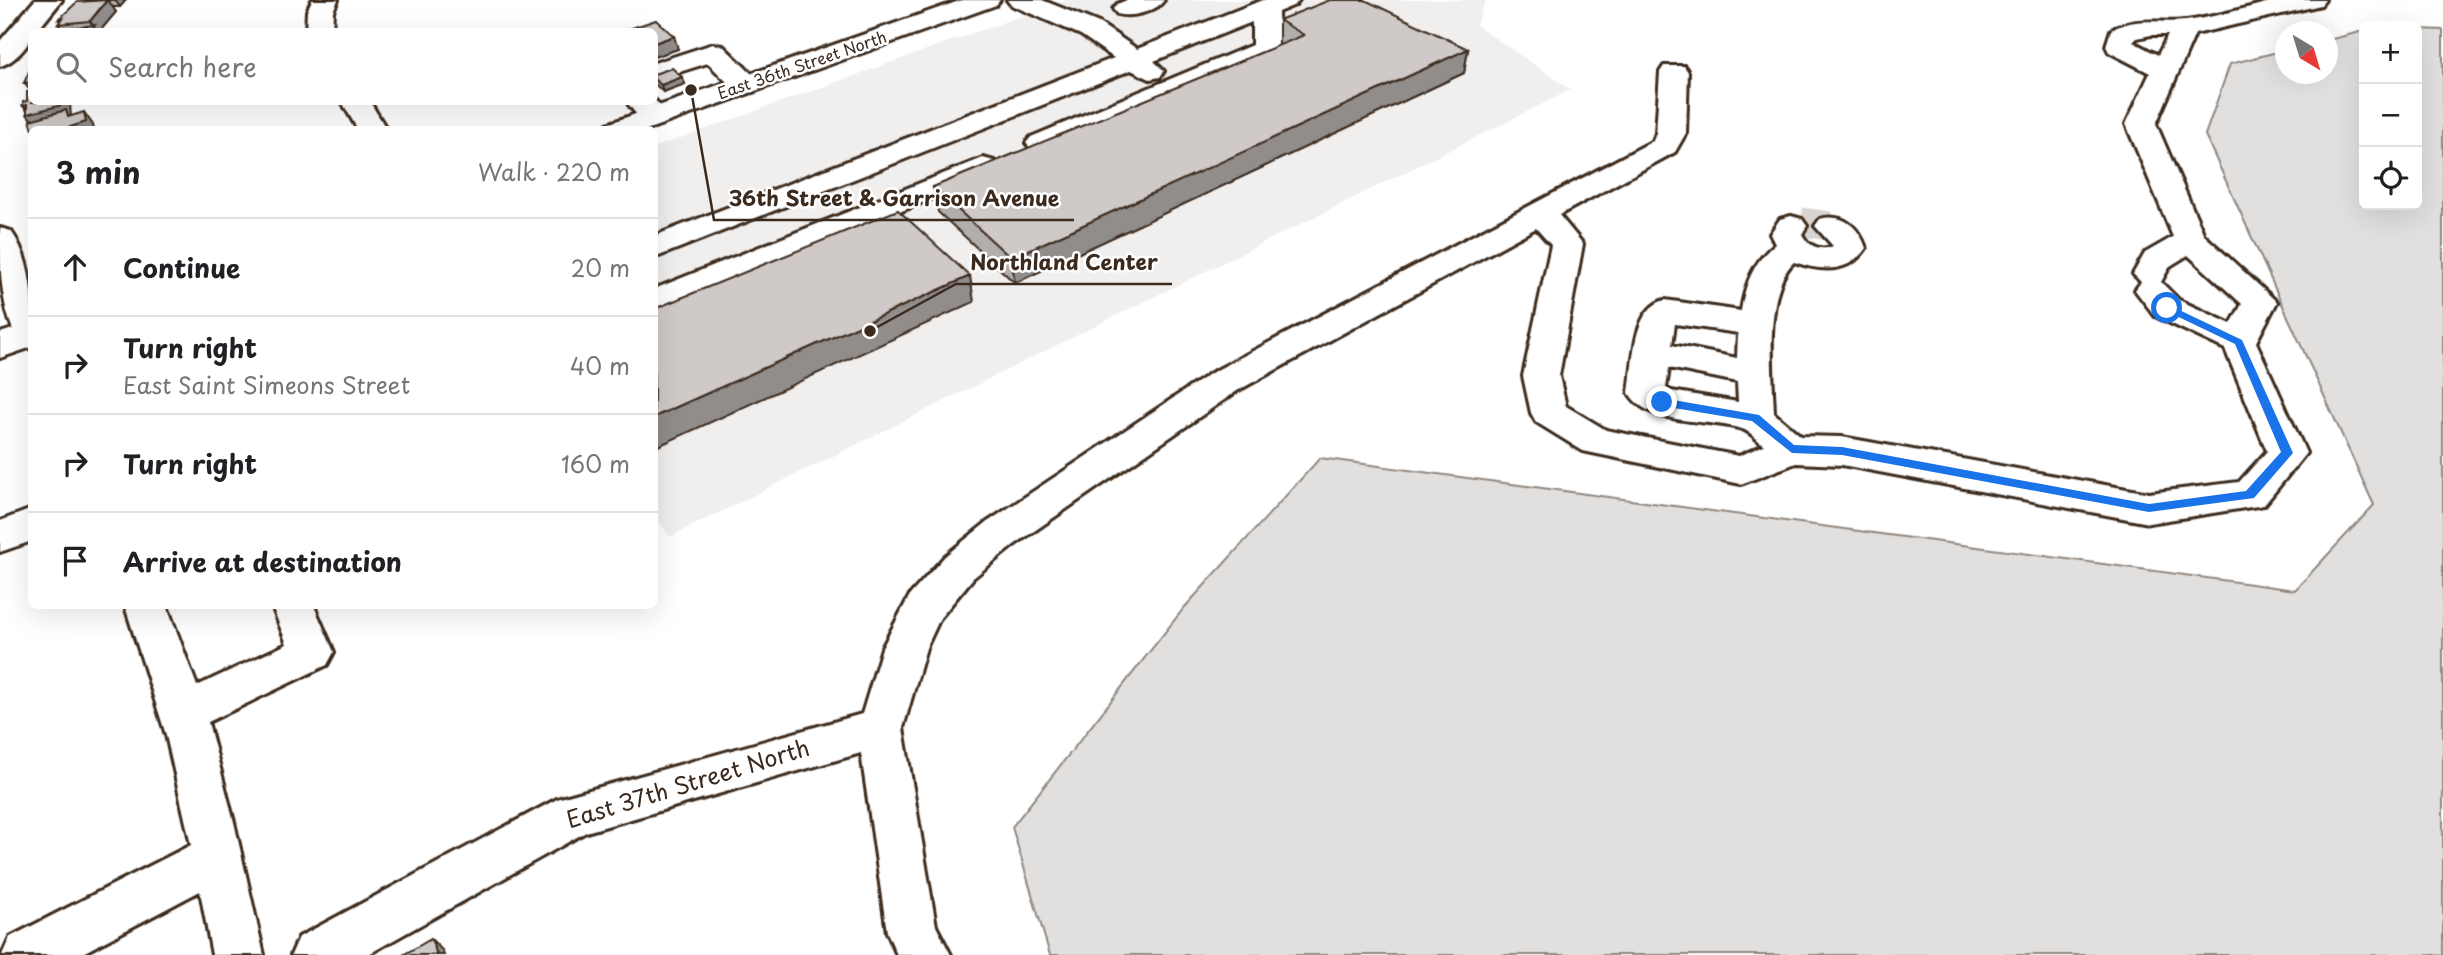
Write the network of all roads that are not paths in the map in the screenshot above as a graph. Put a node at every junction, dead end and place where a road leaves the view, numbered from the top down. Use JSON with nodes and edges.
{"nodes":[{"id":1,"x":48,"y":0,"type":"edge"},
{"id":2,"x":325,"y":0,"type":"edge"},
{"id":3,"x":987,"y":0,"type":"edge"},
{"id":4,"x":1020,"y":0,"type":"edge"},
{"id":5,"x":1067,"y":0,"type":"edge"},
{"id":6,"x":1152,"y":0,"type":"edge"},
{"id":7,"x":2312,"y":0,"type":"edge"},
{"id":8,"x":1275,"y":4,"type":"edge"},
{"id":9,"x":1126,"y":9,"type":"dead end"},
{"id":10,"x":319,"y":28,"type":"edge"},
{"id":11,"x":1090,"y":29,"type":"junction"},
{"id":12,"x":2184,"y":29,"type":"junction"},
{"id":13,"x":2,"y":52,"type":"edge"},
{"id":14,"x":1133,"y":59,"type":"junction"},
{"id":15,"x":2166,"y":70,"type":"junction"},
{"id":16,"x":658,"y":71,"type":"edge"},
{"id":17,"x":1674,"y":72,"type":"dead end"},
{"id":18,"x":746,"y":84,"type":"junction"},
{"id":19,"x":1174,"y":88,"type":"junction"},
{"id":20,"x":358,"y":105,"type":"edge"},
{"id":21,"x":648,"y":109,"type":"edge"},
{"id":22,"x":371,"y":126,"type":"edge"},
{"id":23,"x":623,"y":126,"type":"edge"},
{"id":24,"x":1541,"y":214,"type":"junction"},
{"id":25,"x":1808,"y":231,"type":"dead end"},
{"id":26,"x":0,"y":238,"type":"edge"},
{"id":27,"x":2190,"y":240,"type":"junction"},
{"id":28,"x":658,"y":246,"type":"edge"},
{"id":29,"x":658,"y":300,"type":"edge"},
{"id":30,"x":1757,"y":325,"type":"junction"},
{"id":31,"x":28,"y":326,"type":"edge"},
{"id":32,"x":28,"y":336,"type":"edge"},
{"id":33,"x":2239,"y":342,"type":"junction"},
{"id":34,"x":0,"y":346,"type":"edge"},
{"id":35,"x":1653,"y":353,"type":"junction"},
{"id":36,"x":1756,"y":374,"type":"junction"},
{"id":37,"x":1755,"y":418,"type":"junction"},
{"id":38,"x":1792,"y":449,"type":"junction"},
{"id":39,"x":28,"y":526,"type":"edge"},
{"id":40,"x":0,"y":537,"type":"edge"},
{"id":41,"x":147,"y":609,"type":"edge"},
{"id":42,"x":294,"y":609,"type":"edge"},
{"id":43,"x":185,"y":712,"type":"junction"},
{"id":44,"x":880,"y":727,"type":"junction"},
{"id":45,"x":218,"y":856,"type":"junction"},
{"id":46,"x":28,"y":955,"type":"edge"},
{"id":47,"x":238,"y":955,"type":"edge"},
{"id":48,"x":317,"y":955,"type":"edge"},
{"id":49,"x":925,"y":955,"type":"edge"}],
"edges":[{"from":1,"to":13,"type":"street"},
{"from":2,"to":10,"type":"street"},
{"from":3,"to":18,"type":"street","name":"East 36th Street North"},
{"from":4,"to":11,"type":"street"},
{"from":5,"to":11,"type":"street"},
{"from":6,"to":9,"type":"street"},
{"from":7,"to":12,"type":"street"},
{"from":8,"to":14,"type":"street"},
{"from":8,"to":19,"type":"street"},
{"from":11,"to":14,"type":"street"},
{"from":12,"to":15,"type":"street"},
{"from":12,"to":15,"type":"street"},
{"from":14,"to":19,"type":"street"},
{"from":14,"to":28,"type":"street"},
{"from":15,"to":27,"type":"street"},
{"from":16,"to":18,"type":"street"},
{"from":17,"to":24,"type":"street"},
{"from":18,"to":21,"type":"street","name":"East 36th Street North"},
{"from":19,"to":29,"type":"street"},
{"from":20,"to":22,"type":"street"},
{"from":21,"to":23,"type":"street","name":"East 36th Street North"},
{"from":24,"to":38,"type":"street"},
{"from":24,"to":44,"type":"street"},
{"from":25,"to":30,"type":"street"},
{"from":26,"to":31,"type":"street"},
{"from":27,"to":33,"type":"street"},
{"from":27,"to":33,"type":"street"},
{"from":30,"to":35,"type":"street"},
{"from":30,"to":36,"type":"street"},
{"from":32,"to":34,"type":"street"},
{"from":33,"to":38,"type":"street"},
{"from":35,"to":36,"type":"street"},
{"from":35,"to":37,"type":"street"},
{"from":36,"to":37,"type":"street"},
{"from":37,"to":38,"type":"street"},
{"from":39,"to":40,"type":"street"},
{"from":41,"to":43,"type":"street"},
{"from":42,"to":43,"type":"street"},
{"from":43,"to":45,"type":"street"},
{"from":44,"to":48,"type":"street","name":"East 37th Street North"},
{"from":44,"to":49,"type":"street"},
{"from":45,"to":46,"type":"street"},
{"from":45,"to":47,"type":"street"}]}
